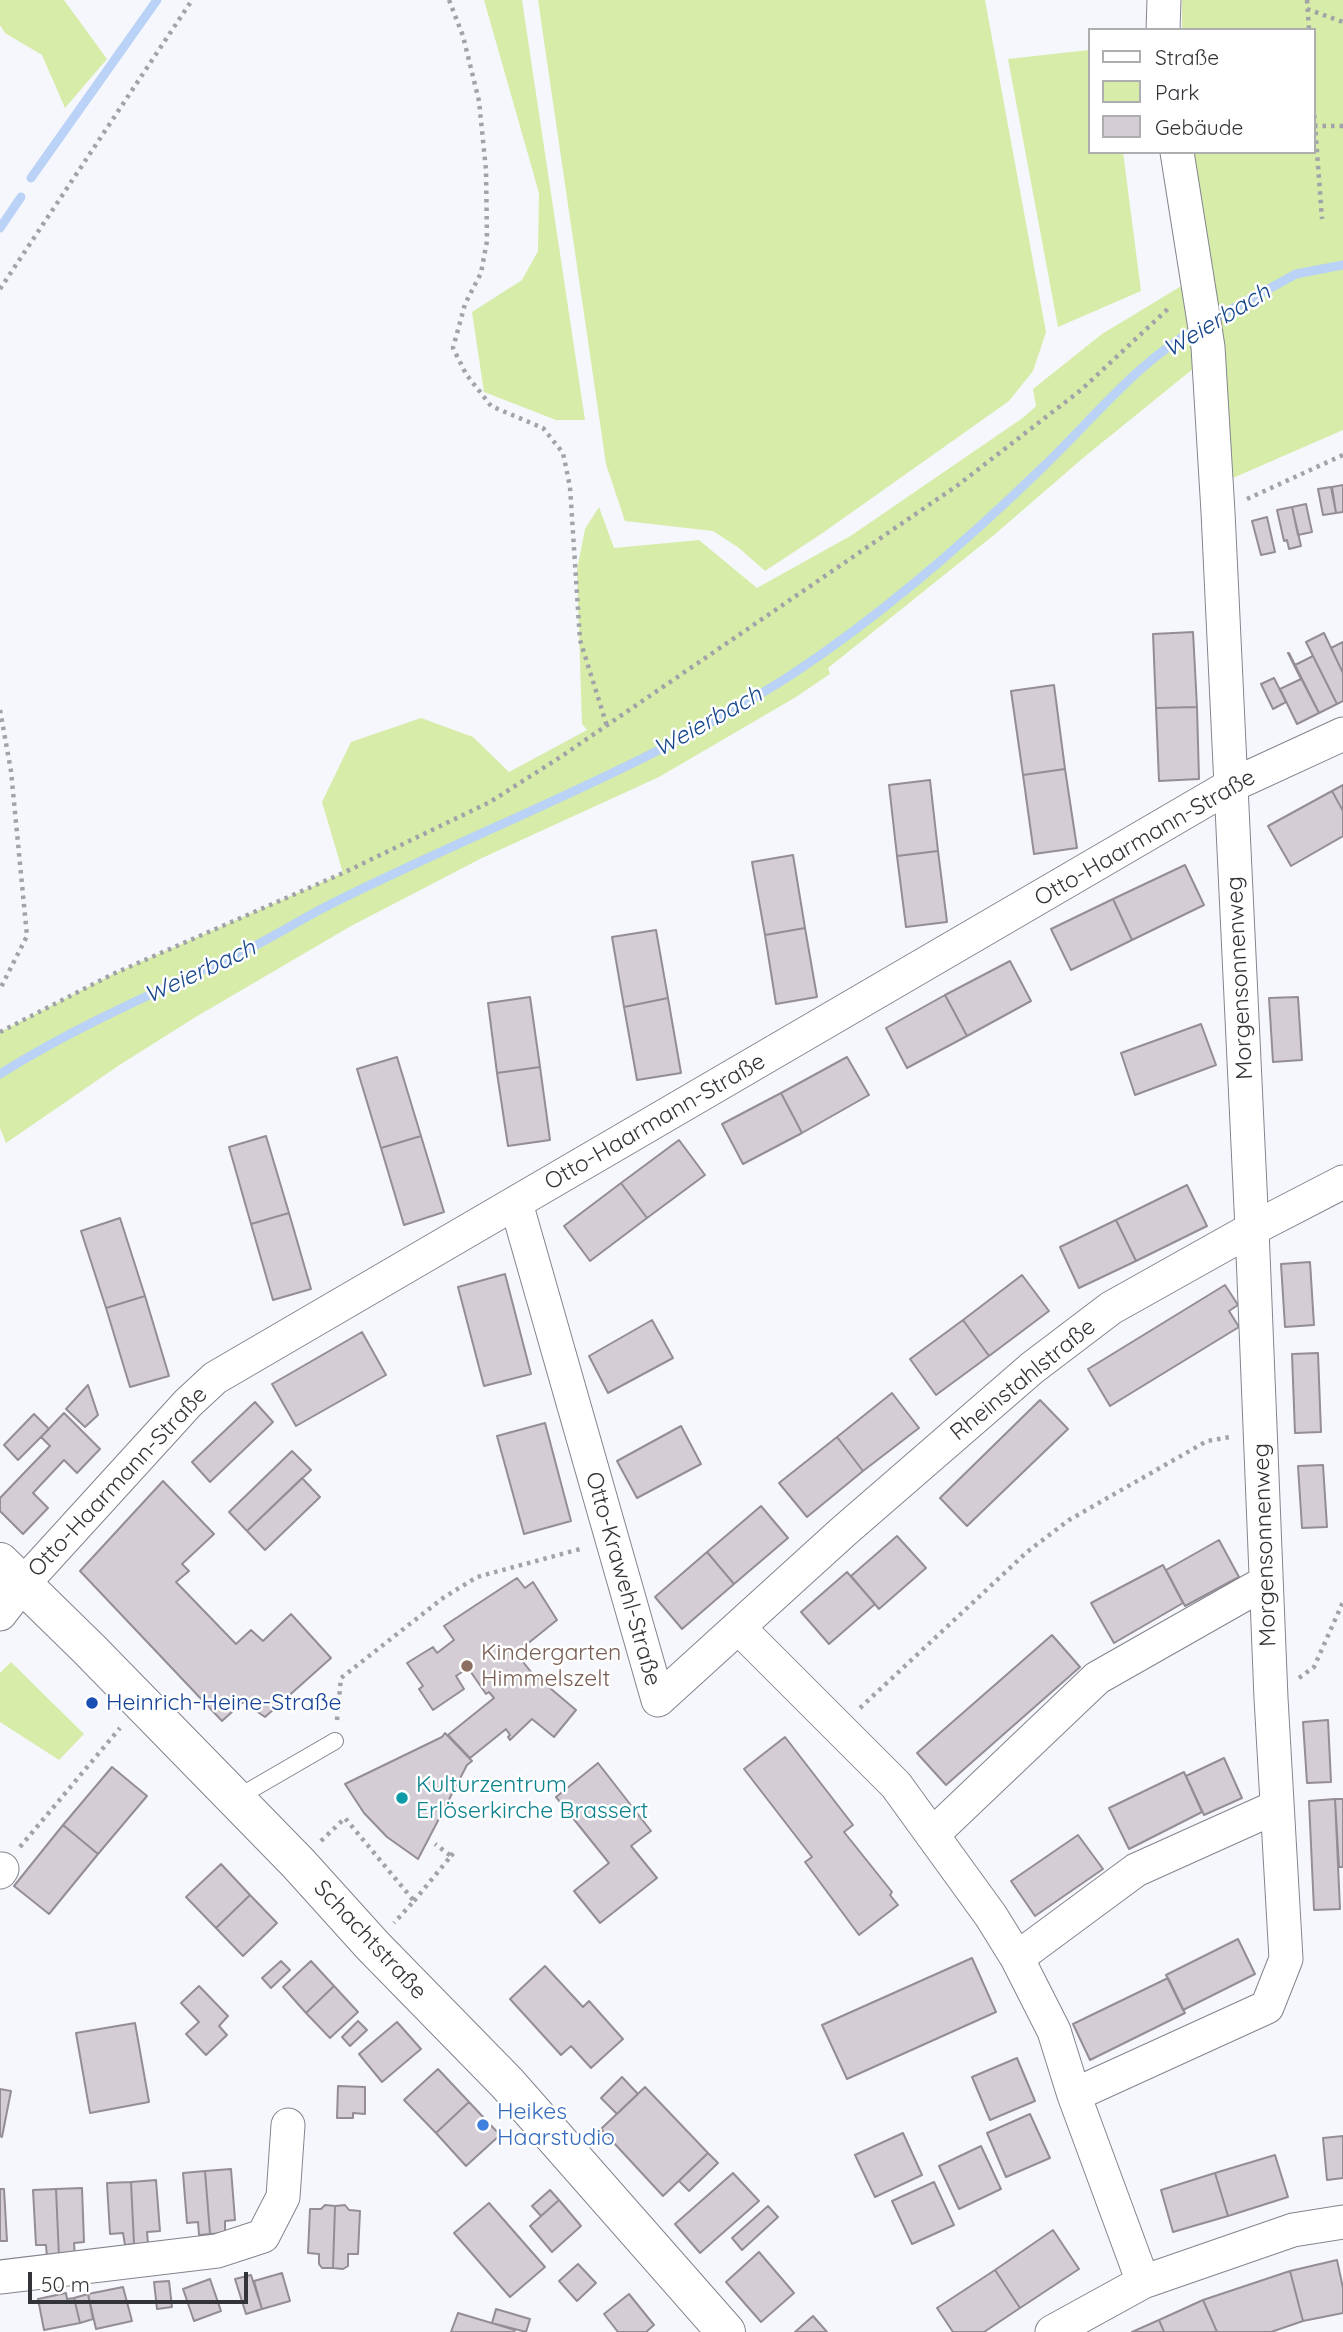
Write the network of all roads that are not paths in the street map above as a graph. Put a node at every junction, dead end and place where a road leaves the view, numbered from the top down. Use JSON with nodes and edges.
{"nodes":[{"id":1,"x":1164,"y":0,"type":"edge"},
{"id":2,"x":1163,"y":28,"type":"edge"},
{"id":3,"x":1177,"y":154,"type":"edge"},
{"id":4,"x":1343,"y":734,"type":"edge"},
{"id":5,"x":1230,"y":786,"type":"junction"},
{"id":6,"x":1343,"y":1181,"type":"edge"},
{"id":7,"x":516,"y":1203,"type":"junction"},
{"id":8,"x":1252,"y":1229,"type":"junction"},
{"id":9,"x":11,"y":1573,"type":"edge"},
{"id":10,"x":1266,"y":1582,"type":"junction"},
{"id":11,"x":0,"y":1614,"type":"edge"},
{"id":12,"x":739,"y":1628,"type":"junction"},
{"id":13,"x":335,"y":1741,"type":"road end"},
{"id":14,"x":235,"y":1799,"type":"junction"},
{"id":15,"x":1276,"y":1807,"type":"junction"},
{"id":16,"x":932,"y":1835,"type":"junction"},
{"id":17,"x":1017,"y":1958,"type":"junction"},
{"id":18,"x":1074,"y":2095,"type":"junction"},
{"id":19,"x":288,"y":2125,"type":"dead end"},
{"id":20,"x":1343,"y":2222,"type":"edge"},
{"id":21,"x":0,"y":2277,"type":"edge"},
{"id":22,"x":1143,"y":2282,"type":"junction"},
{"id":23,"x":726,"y":2332,"type":"edge"},
{"id":24,"x":1052,"y":2332,"type":"edge"}],
"edges":[{"from":1,"to":2,"type":"street"},
{"from":3,"to":5,"type":"street","name":"Morgensonnenweg"},
{"from":4,"to":5,"type":"street","name":"Otto-Haarmann-Straße"},
{"from":5,"to":7,"type":"street","name":"Otto-Haarmann-Straße"},
{"from":5,"to":8,"type":"street","name":"Morgensonnenweg"},
{"from":6,"to":8,"type":"street","name":"Rheinstahlstraße"},
{"from":7,"to":9,"type":"street","name":"Otto-Haarmann-Straße"},
{"from":7,"to":12,"type":"street","name":"Otto-Krawehl-Straße"},
{"from":8,"to":10,"type":"street","name":"Morgensonnenweg"},
{"from":8,"to":12,"type":"street","name":"Rheinstahlstraße"},
{"from":9,"to":11,"type":"street"},
{"from":9,"to":14,"type":"street","name":"Schachtstraße"},
{"from":10,"to":15,"type":"street","name":"Morgensonnenweg"},
{"from":10,"to":16,"type":"street"},
{"from":12,"to":16,"type":"street"},
{"from":13,"to":14,"type":"lane"},
{"from":14,"to":23,"type":"street","name":"Schachtstraße"},
{"from":15,"to":17,"type":"street"},
{"from":15,"to":18,"type":"street","name":"Morgensonnenweg"},
{"from":16,"to":17,"type":"street"},
{"from":17,"to":18,"type":"street"},
{"from":18,"to":22,"type":"street"},
{"from":19,"to":21,"type":"street"},
{"from":20,"to":22,"type":"street"},
{"from":22,"to":24,"type":"street"}]}
